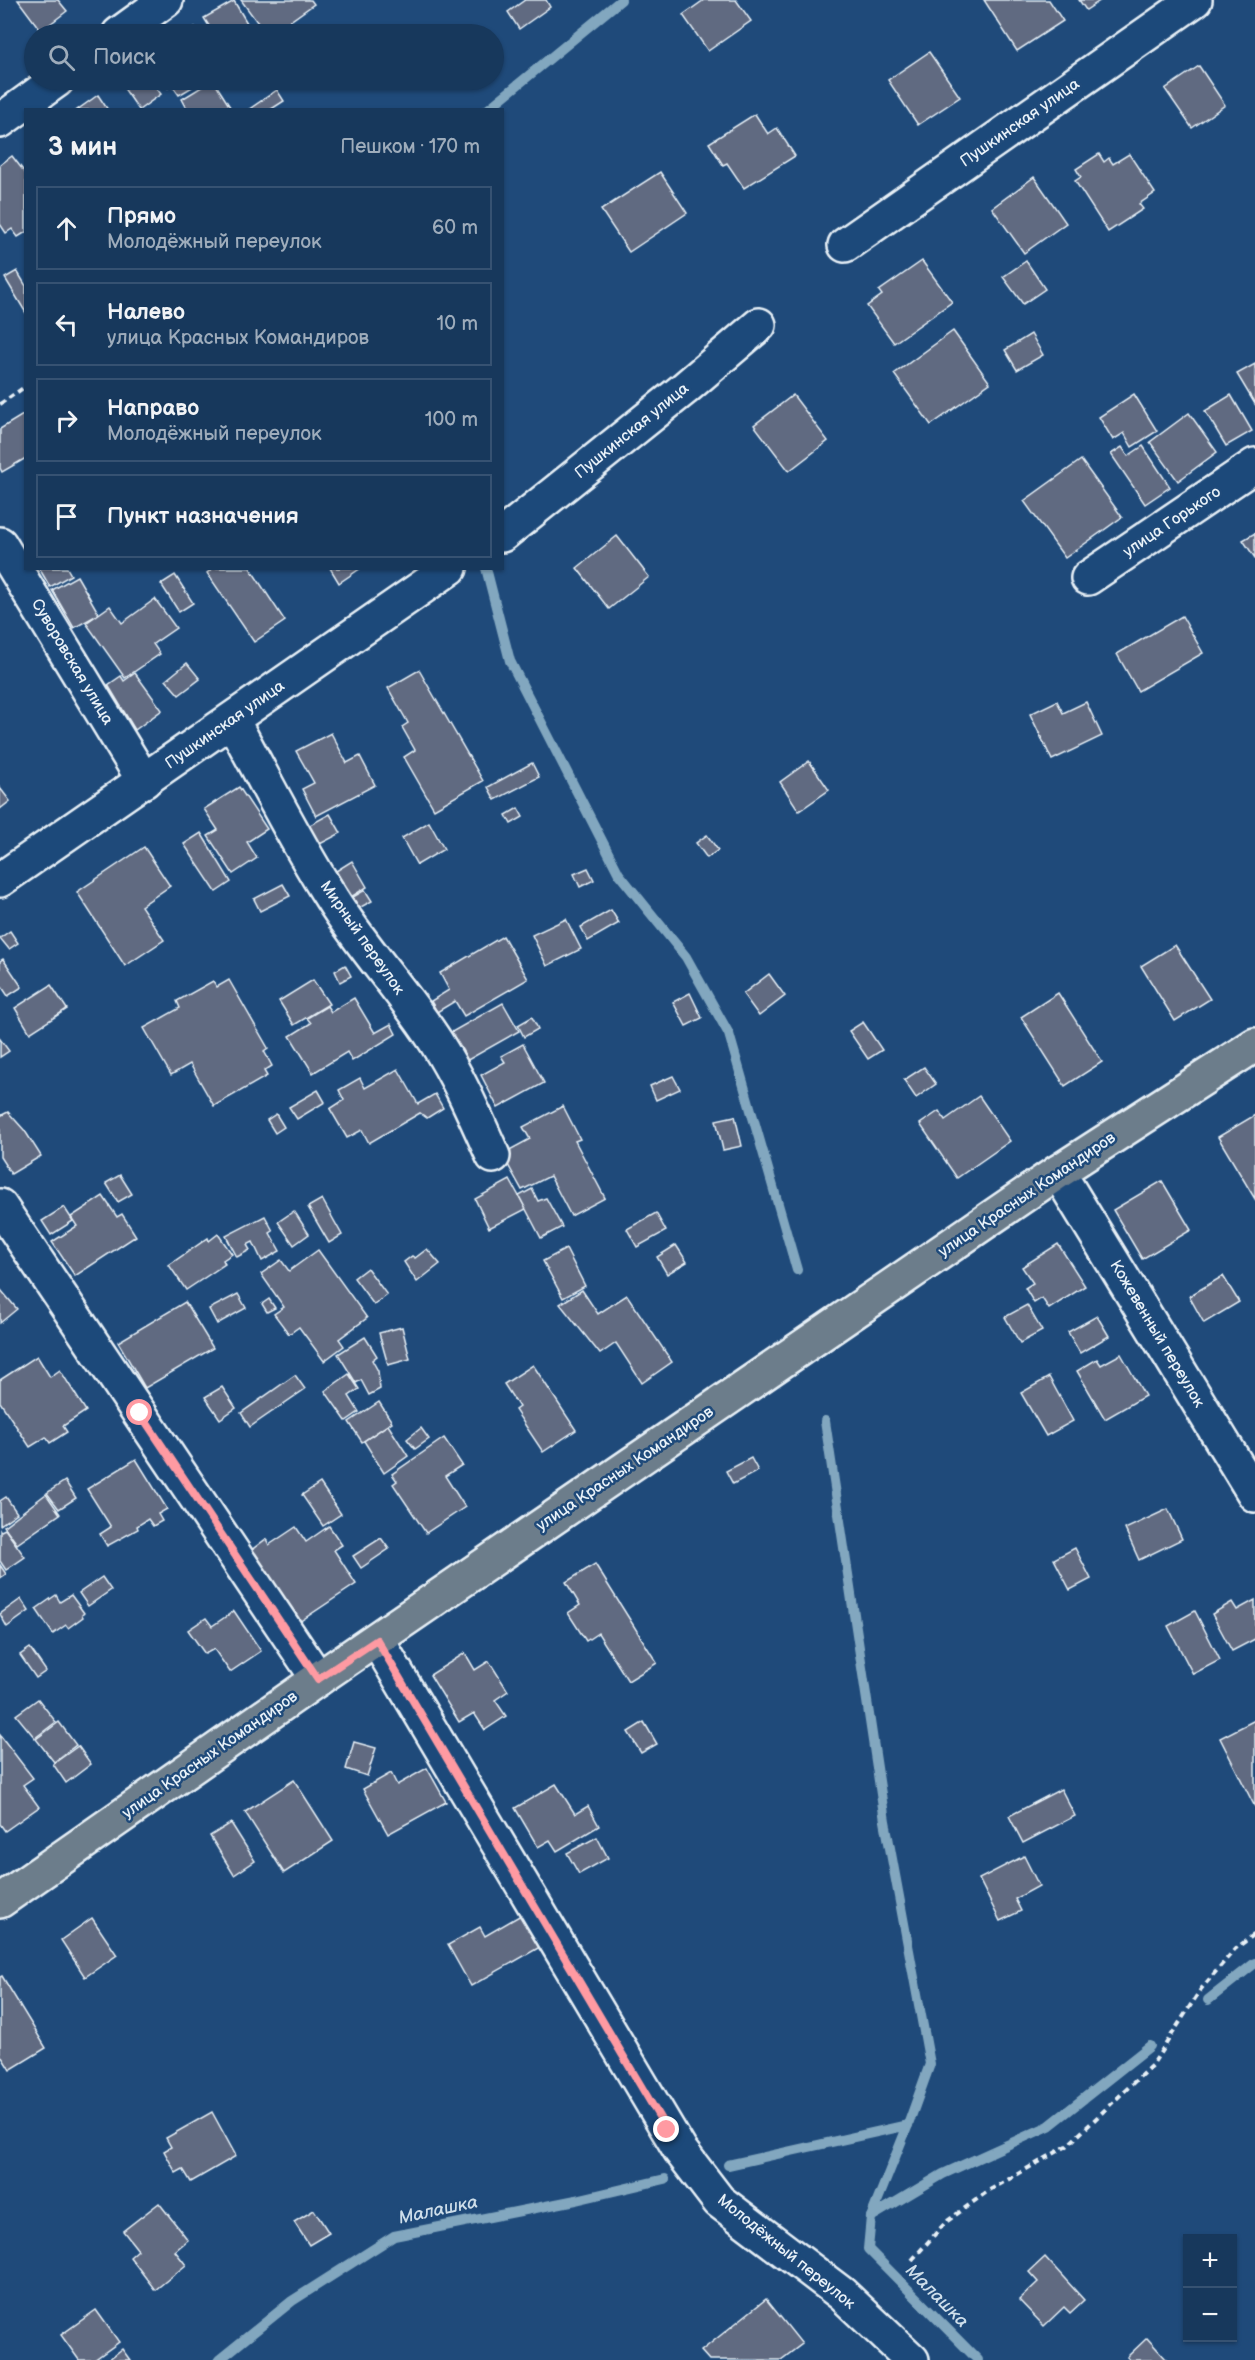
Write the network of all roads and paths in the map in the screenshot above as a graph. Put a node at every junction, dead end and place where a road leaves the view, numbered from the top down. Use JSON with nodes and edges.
{"nodes":[{"id":1,"x":166,"y":0,"type":"edge"},
{"id":2,"x":1195,"y":0,"type":"edge"},
{"id":3,"x":133,"y":24,"type":"edge"},
{"id":4,"x":43,"y":90,"type":"edge"},
{"id":5,"x":0,"y":121,"type":"edge"},
{"id":6,"x":844,"y":245,"type":"dead end"},
{"id":7,"x":759,"y":326,"type":"dead end"},
{"id":8,"x":24,"y":387,"type":"edge"},
{"id":9,"x":0,"y":404,"type":"edge"},
{"id":10,"x":1255,"y":465,"type":"edge"},
{"id":11,"x":504,"y":533,"type":"edge"},
{"id":12,"x":0,"y":544,"type":"edge"},
{"id":13,"x":447,"y":570,"type":"edge"},
{"id":14,"x":1088,"y":578,"type":"dead end"},
{"id":15,"x":232,"y":720,"type":"junction"},
{"id":16,"x":144,"y":780,"type":"junction"},
{"id":17,"x":0,"y":880,"type":"edge"},
{"id":18,"x":1255,"y":1045,"type":"edge"},
{"id":19,"x":493,"y":1156,"type":"dead end"},
{"id":20,"x":1058,"y":1172,"type":"junction"},
{"id":21,"x":0,"y":1206,"type":"edge"},
{"id":22,"x":1255,"y":1495,"type":"edge"},
{"id":23,"x":377,"y":1640,"type":"junction"},
{"id":24,"x":318,"y":1679,"type":"junction"},
{"id":25,"x":0,"y":1901,"type":"edge"},
{"id":26,"x":1255,"y":1934,"type":"edge"},
{"id":27,"x":912,"y":2260,"type":"dead end"},
{"id":28,"x":912,"y":2360,"type":"edge"}],
"edges":[{"from":1,"to":3,"type":"street"},
{"from":2,"to":6,"type":"street","name":"Пушкинская улица"},
{"from":4,"to":5,"type":"street"},
{"from":7,"to":11,"type":"street","name":"Пушкинская улица"},
{"from":8,"to":9,"type":"path"},
{"from":10,"to":14,"type":"street","name":"улица Горького"},
{"from":12,"to":16,"type":"street","name":"Суворовская улица"},
{"from":13,"to":15,"type":"street","name":"Пушкинская улица"},
{"from":15,"to":16,"type":"street","name":"Пушкинская улица"},
{"from":15,"to":19,"type":"street","name":"Мирный переулок"},
{"from":16,"to":17,"type":"street","name":"Пушкинская улица"},
{"from":18,"to":20,"type":"main road","name":"улица Красных Командиров"},
{"from":20,"to":22,"type":"street","name":"Кожевенный переулок"},
{"from":20,"to":23,"type":"main road","name":"улица Красных Командиров"},
{"from":21,"to":24,"type":"street"},
{"from":23,"to":24,"type":"main road","name":"улица Красных Командиров"},
{"from":23,"to":28,"type":"street","name":"Молодёжный переулок"},
{"from":24,"to":25,"type":"main road","name":"улица Красных Командиров"},
{"from":26,"to":27,"type":"path"}]}
